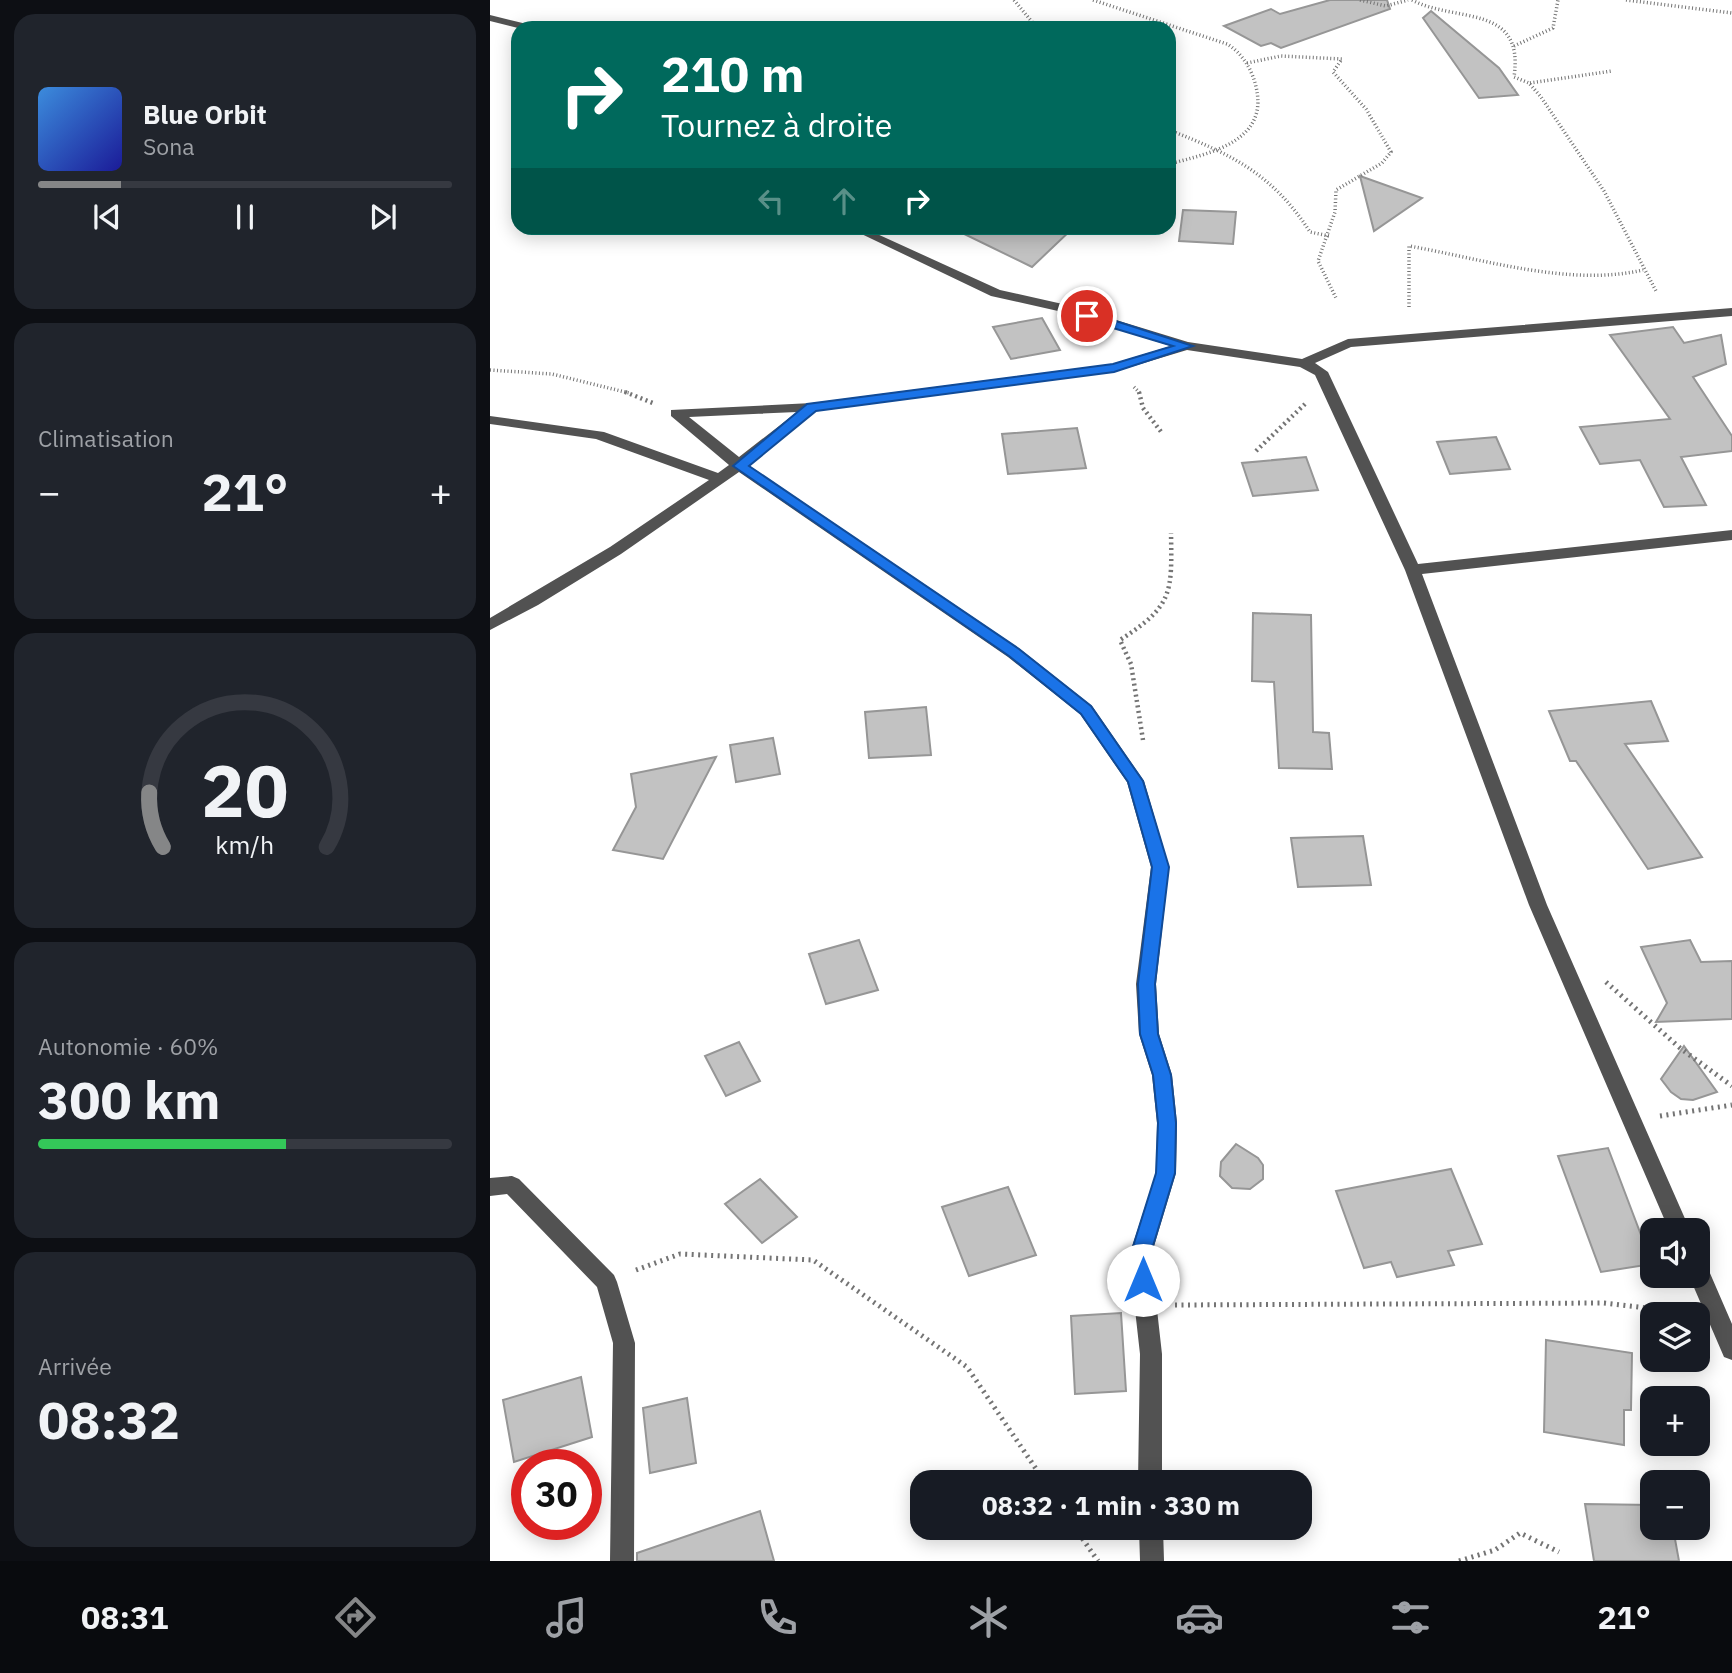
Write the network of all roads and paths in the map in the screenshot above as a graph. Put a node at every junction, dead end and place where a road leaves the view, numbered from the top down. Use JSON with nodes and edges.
{"nodes":[{"id":1,"x":1014,"y":0,"type":"edge"},
{"id":2,"x":1093,"y":0,"type":"edge"},
{"id":3,"x":1360,"y":0,"type":"edge"},
{"id":4,"x":1410,"y":0,"type":"edge"},
{"id":5,"x":1558,"y":0,"type":"edge"},
{"id":6,"x":1626,"y":0,"type":"edge"},
{"id":7,"x":1732,"y":13,"type":"edge"},
{"id":8,"x":490,"y":18,"type":"edge"},
{"id":9,"x":1031,"y":21,"type":"edge"},
{"id":10,"x":1148,"y":21,"type":"edge"},
{"id":11,"x":511,"y":23,"type":"edge"},
{"id":12,"x":1176,"y":29,"type":"edge"},
{"id":13,"x":1514,"y":46,"type":"junction"},
{"id":14,"x":1247,"y":63,"type":"junction"},
{"id":15,"x":1612,"y":71,"type":"dead end"},
{"id":16,"x":1529,"y":83,"type":"junction"},
{"id":17,"x":1176,"y":133,"type":"edge"},
{"id":18,"x":1219,"y":152,"type":"junction"},
{"id":19,"x":1176,"y":162,"type":"edge"},
{"id":20,"x":870,"y":235,"type":"edge"},
{"id":21,"x":1329,"y":236,"type":"junction"},
{"id":22,"x":1643,"y":270,"type":"junction"},
{"id":23,"x":1336,"y":298,"type":"dead end"},
{"id":24,"x":1409,"y":307,"type":"dead end"},
{"id":25,"x":1732,"y":312,"type":"edge"},
{"id":26,"x":1672,"y":318,"type":"junction"},
{"id":27,"x":1186,"y":346,"type":"junction"},
{"id":28,"x":1304,"y":363,"type":"junction"},
{"id":29,"x":1114,"y":368,"type":"junction"},
{"id":30,"x":490,"y":370,"type":"edge"},
{"id":31,"x":1332,"y":394,"type":"junction"},
{"id":32,"x":812,"y":407,"type":"junction"},
{"id":33,"x":676,"y":413,"type":"junction"},
{"id":34,"x":490,"y":420,"type":"edge"},
{"id":35,"x":1162,"y":433,"type":"dead end"},
{"id":36,"x":1256,"y":451,"type":"dead end"},
{"id":37,"x":740,"y":466,"type":"junction"},
{"id":38,"x":721,"y":479,"type":"junction"},
{"id":39,"x":1171,"y":533,"type":"dead end"},
{"id":40,"x":1732,"y":535,"type":"edge"},
{"id":41,"x":1413,"y":570,"type":"junction"},
{"id":42,"x":490,"y":625,"type":"edge"},
{"id":43,"x":1135,"y":781,"type":"junction"},
{"id":44,"x":1598,"y":974,"type":"dead end"},
{"id":45,"x":1732,"y":1086,"type":"edge"},
{"id":46,"x":1732,"y":1105,"type":"edge"},
{"id":47,"x":1631,"y":1120,"type":"junction"},
{"id":48,"x":490,"y":1187,"type":"edge"},
{"id":49,"x":1674,"y":1218,"type":"edge"},
{"id":50,"x":606,"y":1282,"type":"junction"},
{"id":51,"x":1708,"y":1288,"type":"edge"},
{"id":52,"x":1146,"y":1305,"type":"junction"},
{"id":53,"x":1725,"y":1315,"type":"edge"},
{"id":54,"x":1732,"y":1350,"type":"edge"},
{"id":55,"x":1037,"y":1470,"type":"edge"},
{"id":56,"x":1150,"y":1470,"type":"edge"},
{"id":57,"x":1083,"y":1540,"type":"edge"},
{"id":58,"x":1151,"y":1540,"type":"edge"},
{"id":59,"x":1559,"y":1552,"type":"dead end"},
{"id":60,"x":622,"y":1561,"type":"edge"},
{"id":61,"x":1098,"y":1561,"type":"edge"},
{"id":62,"x":1152,"y":1561,"type":"edge"},
{"id":63,"x":1459,"y":1561,"type":"edge"}],
"edges":[{"from":1,"to":9,"type":"path"},
{"from":2,"to":10,"type":"path"},
{"from":3,"to":4,"type":"path"},
{"from":4,"to":13,"type":"path"},
{"from":5,"to":13,"type":"path"},
{"from":6,"to":7,"type":"path"},
{"from":8,"to":11,"type":"street"},
{"from":12,"to":14,"type":"path"},
{"from":13,"to":16,"type":"path"},
{"from":14,"to":18,"type":"path"},
{"from":14,"to":21,"type":"path"},
{"from":15,"to":16,"type":"path"},
{"from":16,"to":22,"type":"path"},
{"from":17,"to":18,"type":"path"},
{"from":18,"to":19,"type":"path"},
{"from":18,"to":21,"type":"path"},
{"from":20,"to":27,"type":"street"},
{"from":21,"to":23,"type":"path"},
{"from":22,"to":24,"type":"path"},
{"from":22,"to":26,"type":"path"},
{"from":25,"to":26,"type":"street"},
{"from":26,"to":28,"type":"street"},
{"from":27,"to":28,"type":"street"},
{"from":27,"to":29,"type":"street"},
{"from":28,"to":31,"type":"street"},
{"from":29,"to":32,"type":"street"},
{"from":29,"to":35,"type":"path"},
{"from":30,"to":33,"type":"path"},
{"from":31,"to":36,"type":"path"},
{"from":31,"to":41,"type":"street"},
{"from":32,"to":33,"type":"street"},
{"from":32,"to":37,"type":"street"},
{"from":33,"to":37,"type":"street"},
{"from":34,"to":38,"type":"street"},
{"from":37,"to":38,"type":"street"},
{"from":37,"to":43,"type":"street"},
{"from":38,"to":42,"type":"street"},
{"from":39,"to":43,"type":"path"},
{"from":40,"to":41,"type":"street"},
{"from":41,"to":47,"type":"street"},
{"from":43,"to":52,"type":"street"},
{"from":44,"to":45,"type":"path"},
{"from":46,"to":47,"type":"path"},
{"from":47,"to":49,"type":"street"},
{"from":48,"to":50,"type":"street"},
{"from":50,"to":55,"type":"path"},
{"from":50,"to":60,"type":"street"},
{"from":51,"to":53,"type":"street"},
{"from":52,"to":53,"type":"path"},
{"from":52,"to":56,"type":"street"},
{"from":53,"to":54,"type":"street"},
{"from":57,"to":61,"type":"path"},
{"from":58,"to":62,"type":"street"},
{"from":59,"to":63,"type":"path"}]}
